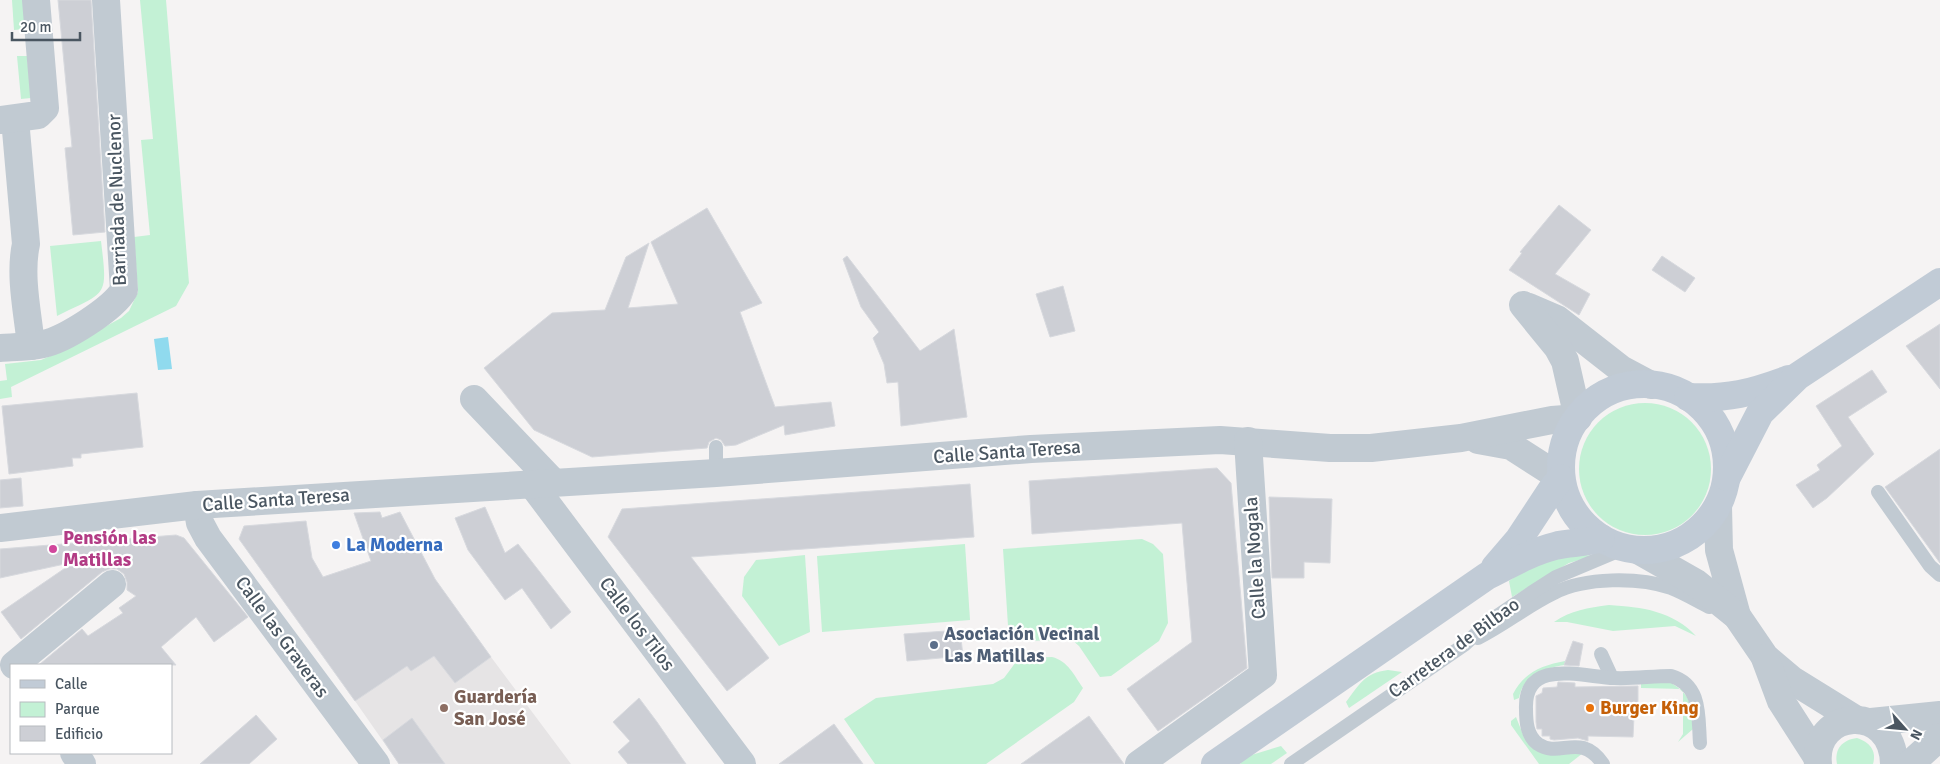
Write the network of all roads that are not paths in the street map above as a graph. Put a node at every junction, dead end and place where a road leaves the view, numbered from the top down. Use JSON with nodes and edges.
{"nodes":[{"id":1,"x":36,"y":0,"type":"edge"},
{"id":2,"x":106,"y":0,"type":"edge"},
{"id":3,"x":7,"y":119,"type":"edge"},
{"id":4,"x":1940,"y":282,"type":"edge"},
{"id":5,"x":31,"y":346,"type":"junction"},
{"id":6,"x":0,"y":348,"type":"edge"},
{"id":7,"x":1798,"y":376,"type":"junction"},
{"id":8,"x":1651,"y":385,"type":"junction"},
{"id":9,"x":1688,"y":397,"type":"junction"},
{"id":10,"x":474,"y":399,"type":"dead end"},
{"id":11,"x":1578,"y":418,"type":"junction"},
{"id":12,"x":1462,"y":438,"type":"junction"},
{"id":13,"x":1248,"y":441,"type":"junction"},
{"id":14,"x":1561,"y":478,"type":"junction"},
{"id":15,"x":1726,"y":478,"type":"junction"},
{"id":16,"x":542,"y":483,"type":"junction"},
{"id":17,"x":1878,"y":492,"type":"dead end"},
{"id":18,"x":197,"y":505,"type":"junction"},
{"id":19,"x":1718,"y":506,"type":"junction"},
{"id":20,"x":0,"y":528,"type":"edge"},
{"id":21,"x":1621,"y":545,"type":"junction"},
{"id":22,"x":1940,"y":575,"type":"edge"},
{"id":23,"x":1487,"y":576,"type":"junction"},
{"id":24,"x":112,"y":584,"type":"dead end"},
{"id":25,"x":1740,"y":622,"type":"junction"},
{"id":26,"x":1464,"y":645,"type":"junction"},
{"id":27,"x":0,"y":650,"type":"edge"},
{"id":28,"x":1601,"y":654,"type":"dead end"},
{"id":29,"x":1765,"y":657,"type":"junction"},
{"id":30,"x":10,"y":664,"type":"edge"},
{"id":31,"x":14,"y":664,"type":"edge"},
{"id":32,"x":1612,"y":678,"type":"junction"},
{"id":33,"x":1940,"y":715,"type":"edge"},
{"id":34,"x":1863,"y":721,"type":"junction"},
{"id":35,"x":1940,"y":737,"type":"edge"},
{"id":36,"x":1700,"y":743,"type":"dead end"},
{"id":37,"x":1818,"y":760,"type":"edge"},
{"id":38,"x":376,"y":764,"type":"edge"},
{"id":39,"x":742,"y":764,"type":"edge"},
{"id":40,"x":1139,"y":764,"type":"edge"},
{"id":41,"x":1215,"y":764,"type":"edge"},
{"id":42,"x":1291,"y":764,"type":"edge"},
{"id":43,"x":1603,"y":764,"type":"edge"},
{"id":44,"x":1894,"y":764,"type":"edge"},
{"id":45,"x":1910,"y":764,"type":"edge"}],
"edges":[{"from":1,"to":3,"type":"street"},
{"from":2,"to":5,"type":"street","name":"Barriada de Nuclenor"},
{"from":3,"to":5,"type":"street"},
{"from":4,"to":7,"type":"main road"},
{"from":5,"to":6,"type":"street","name":"Barriada de Nuclenor"},
{"from":7,"to":9,"type":"main road"},
{"from":7,"to":15,"type":"main road"},
{"from":8,"to":9,"type":"main road"},
{"from":8,"to":11,"type":"main road"},
{"from":8,"to":11,"type":"street"},
{"from":9,"to":15,"type":"main road"},
{"from":10,"to":16,"type":"street"},
{"from":11,"to":12,"type":"street","name":"Calle Santa Teresa"},
{"from":11,"to":14,"type":"main road"},
{"from":12,"to":13,"type":"street","name":"Calle Santa Teresa"},
{"from":12,"to":14,"type":"street","name":"Calle Santa Teresa"},
{"from":13,"to":16,"type":"street","name":"Calle Santa Teresa"},
{"from":13,"to":40,"type":"street","name":"Calle la Nogala"},
{"from":14,"to":21,"type":"main road"},
{"from":14,"to":23,"type":"main road"},
{"from":15,"to":19,"type":"main road"},
{"from":16,"to":18,"type":"street","name":"Calle Santa Teresa"},
{"from":16,"to":39,"type":"street","name":"Calle los Tilos"},
{"from":17,"to":22,"type":"lane"},
{"from":18,"to":20,"type":"street","name":"Calle Santa Teresa"},
{"from":18,"to":38,"type":"street","name":"Calle las Graveras"},
{"from":19,"to":21,"type":"main road"},
{"from":19,"to":25,"type":"street"},
{"from":21,"to":23,"type":"main road"},
{"from":21,"to":25,"type":"street"},
{"from":21,"to":26,"type":"lane","name":"Carretera de Bilbao"},
{"from":23,"to":41,"type":"main road","name":"Carretera de Bilbao"},
{"from":24,"to":31,"type":"street"},
{"from":25,"to":26,"type":"lane"},
{"from":25,"to":29,"type":"street"},
{"from":26,"to":42,"type":"lane","name":"Carretera de Bilbao"},
{"from":27,"to":30,"type":"street"},
{"from":28,"to":32,"type":"lane"},
{"from":29,"to":34,"type":"street"},
{"from":29,"to":37,"type":"street"},
{"from":32,"to":36,"type":"lane"},
{"from":32,"to":43,"type":"lane"},
{"from":33,"to":34,"type":"street"},
{"from":34,"to":37,"type":"street"},
{"from":34,"to":44,"type":"street"},
{"from":35,"to":45,"type":"street"}]}
